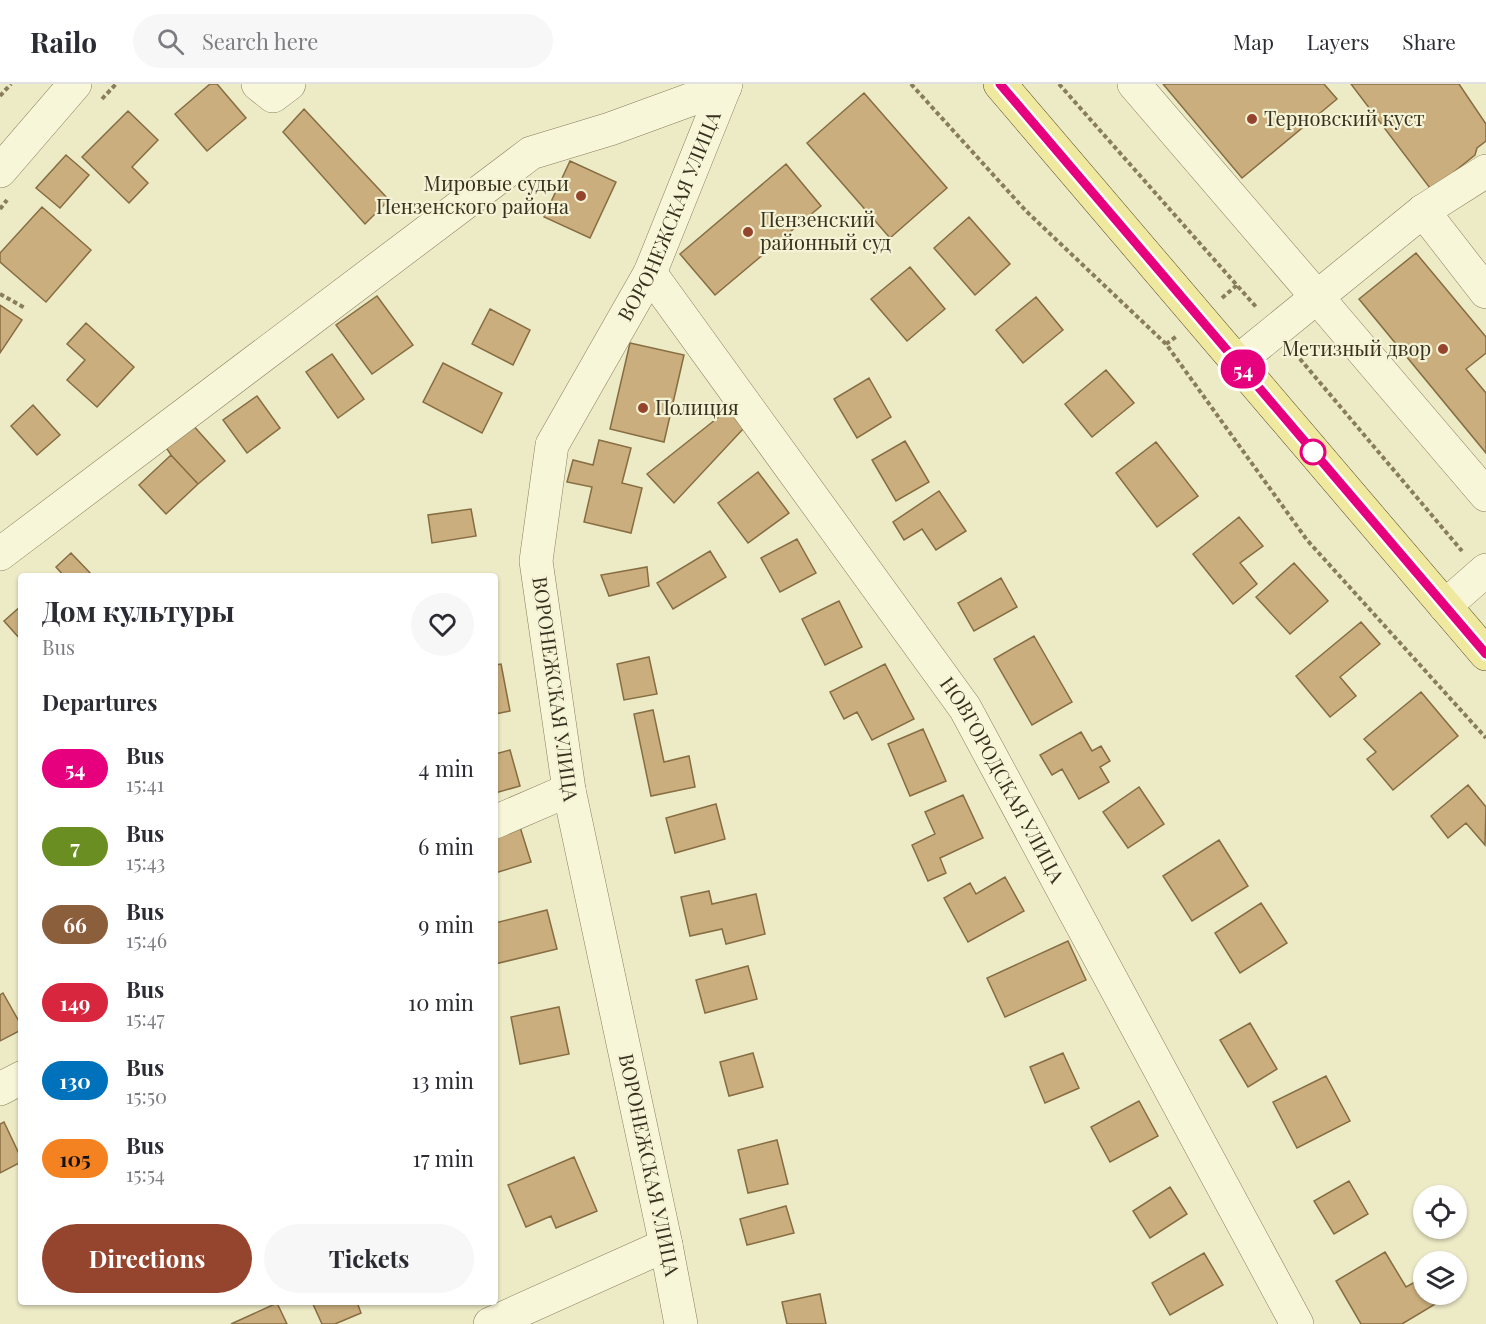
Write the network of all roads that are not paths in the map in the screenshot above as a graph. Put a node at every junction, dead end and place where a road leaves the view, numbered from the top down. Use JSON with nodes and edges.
{"nodes":[{"id":1,"x":75,"y":84,"type":"edge"},
{"id":2,"x":258,"y":84,"type":"edge"},
{"id":3,"x":289,"y":84,"type":"edge"},
{"id":4,"x":1000,"y":84,"type":"edge"},
{"id":5,"x":1134,"y":84,"type":"edge"},
{"id":6,"x":726,"y":85,"type":"edge"},
{"id":7,"x":0,"y":171,"type":"edge"},
{"id":8,"x":1486,"y":171,"type":"edge"},
{"id":9,"x":1423,"y":211,"type":"junction"},
{"id":10,"x":651,"y":273,"type":"junction"},
{"id":11,"x":1486,"y":292,"type":"edge"},
{"id":12,"x":1317,"y":297,"type":"junction"},
{"id":13,"x":1237,"y":362,"type":"junction"},
{"id":14,"x":1486,"y":495,"type":"edge"},
{"id":15,"x":0,"y":554,"type":"edge"},
{"id":16,"x":1484,"y":572,"type":"edge"},
{"id":17,"x":1445,"y":606,"type":"junction"},
{"id":18,"x":1486,"y":654,"type":"edge"},
{"id":19,"x":569,"y":790,"type":"junction"},
{"id":20,"x":498,"y":821,"type":"edge"},
{"id":21,"x":18,"y":1080,"type":"edge"},
{"id":22,"x":0,"y":1089,"type":"edge"},
{"id":23,"x":666,"y":1245,"type":"junction"},
{"id":24,"x":490,"y":1324,"type":"edge"},
{"id":25,"x":681,"y":1324,"type":"edge"},
{"id":26,"x":1297,"y":1324,"type":"edge"}],
"edges":[{"from":1,"to":7,"type":"street"},
{"from":2,"to":3,"type":"street"},
{"from":4,"to":13,"type":"main road"},
{"from":5,"to":12,"type":"street"},
{"from":6,"to":10,"type":"street","name":"ВОРОНЕЖСКАЯ УЛИЦА"},
{"from":6,"to":15,"type":"street"},
{"from":8,"to":9,"type":"street"},
{"from":9,"to":11,"type":"street"},
{"from":9,"to":12,"type":"street"},
{"from":10,"to":19,"type":"street","name":"ВОРОНЕЖСКАЯ УЛИЦА"},
{"from":10,"to":26,"type":"street","name":"НОВГОРОДСКАЯ УЛИЦА"},
{"from":12,"to":13,"type":"street"},
{"from":12,"to":14,"type":"street"},
{"from":13,"to":17,"type":"main road"},
{"from":16,"to":17,"type":"street"},
{"from":17,"to":18,"type":"main road"},
{"from":19,"to":20,"type":"street"},
{"from":19,"to":23,"type":"street","name":"ВОРОНЕЖСКАЯ УЛИЦА"},
{"from":21,"to":22,"type":"street"},
{"from":23,"to":24,"type":"street"},
{"from":23,"to":25,"type":"street","name":"ВОРОНЕЖСКАЯ УЛИЦА"}]}
